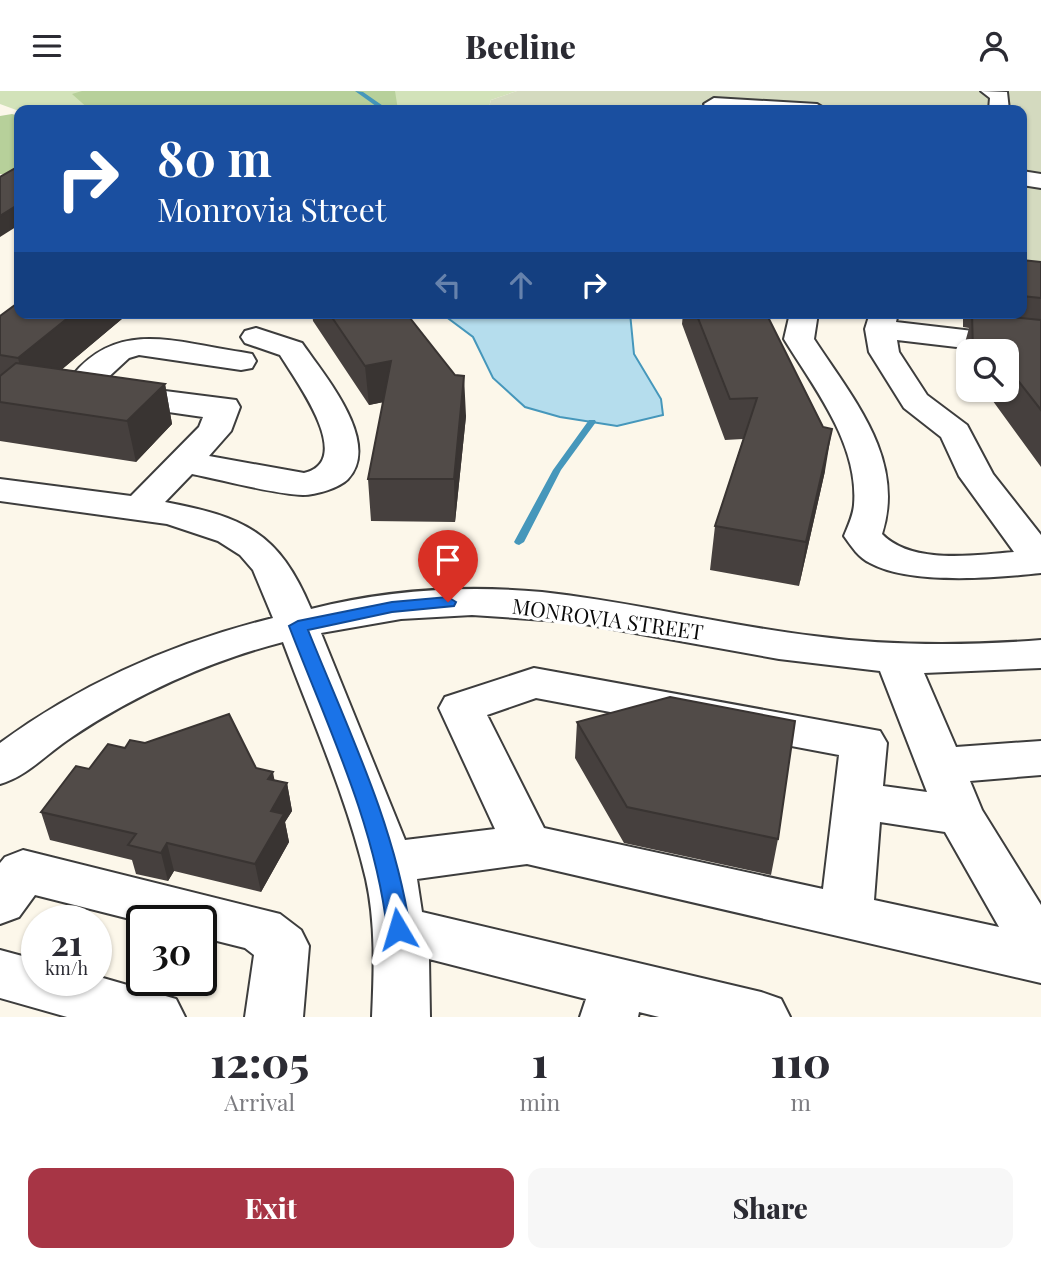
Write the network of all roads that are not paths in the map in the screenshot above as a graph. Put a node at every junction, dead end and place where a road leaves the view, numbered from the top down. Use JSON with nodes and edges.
{"nodes":[{"id":1,"x":991,"y":91,"type":"edge"},
{"id":2,"x":714,"y":102,"type":"edge"},
{"id":3,"x":753,"y":105,"type":"edge"},
{"id":4,"x":999,"y":105,"type":"edge"},
{"id":5,"x":803,"y":319,"type":"edge"},
{"id":6,"x":882,"y":321,"type":"edge"},
{"id":7,"x":258,"y":337,"type":"edge"},
{"id":8,"x":1041,"y":348,"type":"edge"},
{"id":9,"x":224,"y":407,"type":"junction"},
{"id":10,"x":184,"y":462,"type":"junction"},
{"id":11,"x":0,"y":490,"type":"edge"},
{"id":12,"x":137,"y":510,"type":"junction"},
{"id":13,"x":1041,"y":561,"type":"edge"},
{"id":14,"x":298,"y":626,"type":"junction"},
{"id":15,"x":1041,"y":654,"type":"edge"},
{"id":16,"x":897,"y":658,"type":"junction"},
{"id":17,"x":1041,"y":758,"type":"edge"},
{"id":18,"x":940,"y":766,"type":"junction"},
{"id":19,"x":0,"y":767,"type":"edge"},
{"id":20,"x":858,"y":801,"type":"junction"},
{"id":21,"x":960,"y":815,"type":"junction"},
{"id":22,"x":527,"y":844,"type":"junction"},
{"id":23,"x":387,"y":863,"type":"junction"},
{"id":24,"x":0,"y":902,"type":"edge"},
{"id":25,"x":846,"y":916,"type":"junction"},
{"id":26,"x":398,"y":929,"type":"junction"},
{"id":27,"x":1041,"y":952,"type":"edge"},
{"id":28,"x":1041,"y":960,"type":"edge"},
{"id":29,"x":0,"y":974,"type":"edge"},
{"id":30,"x":613,"y":1000,"type":"edge"},
{"id":31,"x":156,"y":1017,"type":"edge"},
{"id":32,"x":274,"y":1017,"type":"edge"},
{"id":33,"x":401,"y":1017,"type":"edge"},
{"id":34,"x":761,"y":1017,"type":"edge"}],
"edges":[{"from":1,"to":4,"type":"street"},
{"from":2,"to":3,"type":"street"},
{"from":5,"to":13,"type":"street"},
{"from":6,"to":8,"type":"street"},
{"from":6,"to":13,"type":"street"},
{"from":7,"to":9,"type":"street"},
{"from":7,"to":9,"type":"street"},
{"from":7,"to":10,"type":"street"},
{"from":9,"to":10,"type":"street"},
{"from":10,"to":12,"type":"street"},
{"from":11,"to":12,"type":"street"},
{"from":12,"to":14,"type":"street"},
{"from":14,"to":16,"type":"street","name":"MONROVIA STREET"},
{"from":14,"to":19,"type":"street","name":"MONROVIA STREET"},
{"from":14,"to":23,"type":"street"},
{"from":15,"to":16,"type":"street","name":"MONROVIA STREET"},
{"from":16,"to":18,"type":"street"},
{"from":17,"to":18,"type":"street"},
{"from":18,"to":21,"type":"street"},
{"from":20,"to":21,"type":"street"},
{"from":20,"to":22,"type":"street"},
{"from":20,"to":25,"type":"street"},
{"from":21,"to":27,"type":"street"},
{"from":22,"to":23,"type":"street"},
{"from":22,"to":25,"type":"street"},
{"from":23,"to":26,"type":"street"},
{"from":24,"to":32,"type":"street"},
{"from":25,"to":28,"type":"street"},
{"from":26,"to":30,"type":"street"},
{"from":26,"to":33,"type":"street"},
{"from":29,"to":31,"type":"street"},
{"from":30,"to":34,"type":"street"}]}
